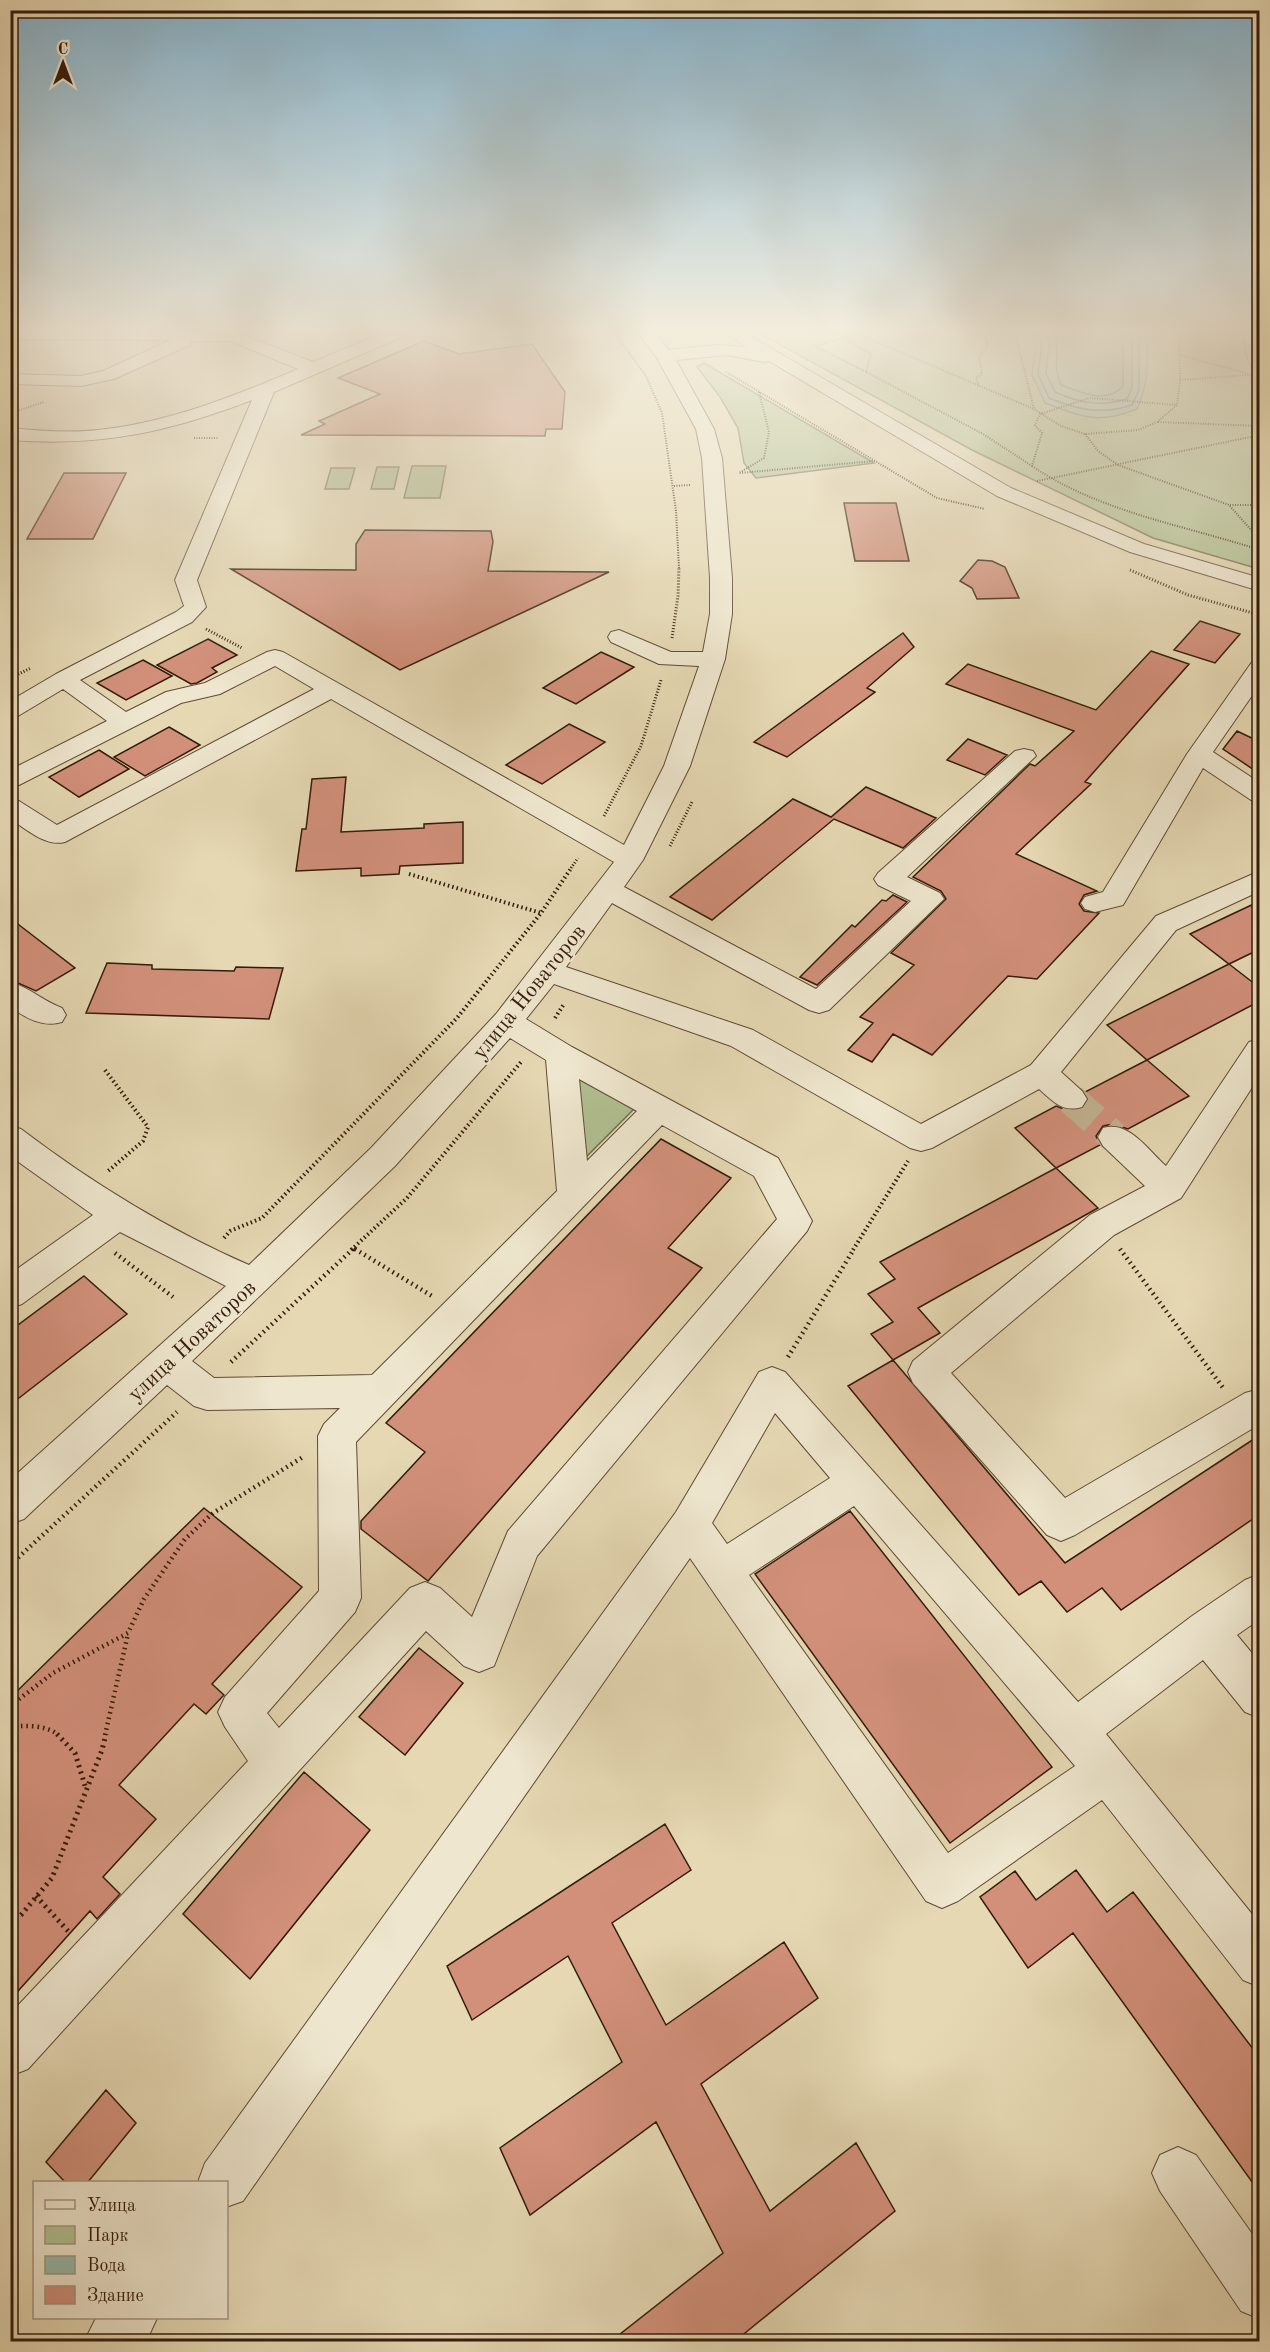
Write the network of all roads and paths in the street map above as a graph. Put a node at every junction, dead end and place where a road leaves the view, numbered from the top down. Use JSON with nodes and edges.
{"nodes":[{"id":1,"x":244,"y":442,"type":"edge"},
{"id":2,"x":667,"y":442,"type":"edge"},
{"id":3,"x":708,"y":442,"type":"edge"},
{"id":4,"x":767,"y":442,"type":"edge"},
{"id":5,"x":918,"y":442,"type":"edge"},
{"id":6,"x":995,"y":442,"type":"edge"},
{"id":7,"x":1039,"y":442,"type":"edge"},
{"id":8,"x":1091,"y":442,"type":"edge"},
{"id":9,"x":1228,"y":442,"type":"edge"},
{"id":10,"x":876,"y":461,"type":"dead end"},
{"id":11,"x":1118,"y":465,"type":"junction"},
{"id":12,"x":1032,"y":466,"type":"junction"},
{"id":13,"x":1050,"y":480,"type":"junction"},
{"id":14,"x":1035,"y":481,"type":"dead end"},
{"id":15,"x":694,"y":485,"type":"dead end"},
{"id":16,"x":674,"y":486,"type":"junction"},
{"id":17,"x":1229,"y":504,"type":"junction"},
{"id":18,"x":1260,"y":505,"type":"edge"},
{"id":19,"x":1260,"y":540,"type":"edge"},
{"id":20,"x":1260,"y":550,"type":"edge"},
{"id":21,"x":1260,"y":585,"type":"edge"},
{"id":22,"x":619,"y":637,"type":"dead end"},
{"id":23,"x":667,"y":659,"type":"junction"},
{"id":24,"x":713,"y":659,"type":"junction"},
{"id":25,"x":1260,"y":667,"type":"edge"},
{"id":26,"x":64,"y":679,"type":"junction"},
{"id":27,"x":331,"y":689,"type":"junction"},
{"id":28,"x":10,"y":711,"type":"edge"},
{"id":29,"x":124,"y":722,"type":"junction"},
{"id":30,"x":1199,"y":754,"type":"junction"},
{"id":31,"x":1024,"y":756,"type":"dead end"},
{"id":32,"x":10,"y":780,"type":"edge"},
{"id":33,"x":1260,"y":795,"type":"edge"},
{"id":34,"x":10,"y":807,"type":"edge"},
{"id":35,"x":591,"y":838,"type":"junction"},
{"id":36,"x":630,"y":860,"type":"junction"},
{"id":37,"x":409,"y":874,"type":"dead end"},
{"id":38,"x":1260,"y":880,"type":"edge"},
{"id":39,"x":609,"y":890,"type":"junction"},
{"id":40,"x":1095,"y":903,"type":"dead end"},
{"id":41,"x":541,"y":913,"type":"junction"},
{"id":42,"x":548,"y":971,"type":"junction"},
{"id":43,"x":10,"y":992,"type":"edge"},
{"id":44,"x":51,"y":1015,"type":"dead end"},
{"id":45,"x":507,"y":1022,"type":"junction"},
{"id":46,"x":1260,"y":1050,"type":"edge"},
{"id":47,"x":561,"y":1054,"type":"junction"},
{"id":48,"x":105,"y":1070,"type":"dead end"},
{"id":49,"x":1042,"y":1073,"type":"junction"},
{"id":50,"x":1071,"y":1099,"type":"tunnel mouth"},
{"id":51,"x":649,"y":1119,"type":"dead end"},
{"id":52,"x":1114,"y":1137,"type":"tunnel mouth"},
{"id":53,"x":921,"y":1139,"type":"junction"},
{"id":54,"x":21,"y":1155,"type":"edge"},
{"id":55,"x":1169,"y":1189,"type":"junction"},
{"id":56,"x":83,"y":1191,"type":"junction"},
{"id":57,"x":574,"y":1195,"type":"junction"},
{"id":58,"x":118,"y":1215,"type":"junction"},
{"id":59,"x":1102,"y":1225,"type":"junction"},
{"id":60,"x":354,"y":1248,"type":"dead end"},
{"id":61,"x":204,"y":1261,"type":"junction"},
{"id":62,"x":253,"y":1283,"type":"junction"},
{"id":63,"x":10,"y":1294,"type":"edge"},
{"id":64,"x":459,"y":1312,"type":"junction"},
{"id":65,"x":167,"y":1363,"type":"junction"},
{"id":66,"x":772,"y":1383,"type":"junction"},
{"id":67,"x":381,"y":1391,"type":"junction"},
{"id":68,"x":1251,"y":1410,"type":"edge"},
{"id":69,"x":337,"y":1436,"type":"junction"},
{"id":70,"x":858,"y":1482,"type":"junction"},
{"id":71,"x":10,"y":1506,"type":"edge"},
{"id":72,"x":690,"y":1526,"type":"junction"},
{"id":73,"x":721,"y":1570,"type":"junction"},
{"id":74,"x":1260,"y":1594,"type":"edge"},
{"id":75,"x":1207,"y":1630,"type":"junction"},
{"id":76,"x":128,"y":1633,"type":"junction"},
{"id":77,"x":1260,"y":1697,"type":"edge"},
{"id":78,"x":10,"y":1706,"type":"edge"},
{"id":79,"x":10,"y":1727,"type":"edge"},
{"id":80,"x":1075,"y":1731,"type":"junction"},
{"id":81,"x":276,"y":1762,"type":"junction"},
{"id":82,"x":1107,"y":1770,"type":"junction"},
{"id":83,"x":86,"y":1789,"type":"junction"},
{"id":84,"x":36,"y":1896,"type":"junction"},
{"id":85,"x":10,"y":1922,"type":"edge"},
{"id":86,"x":94,"y":1961,"type":"junction"},
{"id":87,"x":1260,"y":1963,"type":"edge"},
{"id":88,"x":10,"y":2051,"type":"edge"},
{"id":89,"x":1178,"y":2173,"type":"dead end"},
{"id":90,"x":225,"y":2181,"type":"edge"},
{"id":91,"x":1260,"y":2292,"type":"edge"},
{"id":92,"x":128,"y":2319,"type":"edge"},
{"id":93,"x":112,"y":2342,"type":"edge"}],
"edges":[{"from":1,"to":26,"type":"street"},
{"from":2,"to":16,"type":"path"},
{"from":3,"to":24,"type":"street","name":"улица Новаторов"},
{"from":4,"to":10,"type":"path"},
{"from":5,"to":21,"type":"street"},
{"from":6,"to":12,"type":"path"},
{"from":7,"to":12,"type":"path"},
{"from":8,"to":11,"type":"path"},
{"from":9,"to":11,"type":"path"},
{"from":11,"to":13,"type":"path"},
{"from":11,"to":17,"type":"path"},
{"from":12,"to":13,"type":"path"},
{"from":13,"to":14,"type":"path"},
{"from":13,"to":20,"type":"path"},
{"from":15,"to":16,"type":"path"},
{"from":16,"to":23,"type":"path"},
{"from":17,"to":18,"type":"path"},
{"from":17,"to":19,"type":"path"},
{"from":22,"to":23,"type":"street"},
{"from":23,"to":24,"type":"street"},
{"from":23,"to":35,"type":"path"},
{"from":24,"to":36,"type":"street","name":"улица Новаторов"},
{"from":25,"to":30,"type":"street"},
{"from":26,"to":28,"type":"street"},
{"from":26,"to":29,"type":"street"},
{"from":27,"to":29,"type":"street"},
{"from":27,"to":34,"type":"street"},
{"from":27,"to":35,"type":"street"},
{"from":29,"to":32,"type":"street"},
{"from":30,"to":33,"type":"street"},
{"from":30,"to":40,"type":"street"},
{"from":31,"to":39,"type":"street"},
{"from":35,"to":36,"type":"street"},
{"from":35,"to":41,"type":"path"},
{"from":36,"to":39,"type":"street","name":"улица Новаторов"},
{"from":37,"to":41,"type":"path"},
{"from":38,"to":49,"type":"street"},
{"from":39,"to":42,"type":"street","name":"улица Новаторов"},
{"from":41,"to":61,"type":"path"},
{"from":42,"to":45,"type":"street","name":"улица Новаторов"},
{"from":42,"to":53,"type":"street"},
{"from":43,"to":44,"type":"street"},
{"from":45,"to":47,"type":"street"},
{"from":45,"to":62,"type":"street","name":"улица Новаторов"},
{"from":46,"to":55,"type":"street"},
{"from":47,"to":57,"type":"street"},
{"from":47,"to":81,"type":"street"},
{"from":48,"to":56,"type":"path"},
{"from":49,"to":50,"type":"street"},
{"from":49,"to":53,"type":"street"},
{"from":51,"to":57,"type":"street"},
{"from":52,"to":55,"type":"street"},
{"from":53,"to":66,"type":"path"},
{"from":54,"to":56,"type":"street"},
{"from":55,"to":59,"type":"street"},
{"from":56,"to":58,"type":"street"},
{"from":57,"to":64,"type":"street"},
{"from":58,"to":61,"type":"street"},
{"from":58,"to":63,"type":"street"},
{"from":59,"to":68,"type":"path"},
{"from":59,"to":68,"type":"street"},
{"from":60,"to":64,"type":"path"},
{"from":61,"to":62,"type":"street"},
{"from":62,"to":65,"type":"street","name":"улица Новаторов"},
{"from":64,"to":67,"type":"street"},
{"from":65,"to":67,"type":"street"},
{"from":65,"to":71,"type":"street","name":"улица Новаторов"},
{"from":66,"to":70,"type":"street"},
{"from":66,"to":72,"type":"street"},
{"from":67,"to":69,"type":"street"},
{"from":69,"to":76,"type":"path"},
{"from":69,"to":81,"type":"street"},
{"from":70,"to":73,"type":"street"},
{"from":70,"to":80,"type":"street"},
{"from":72,"to":73,"type":"street"},
{"from":72,"to":90,"type":"street"},
{"from":73,"to":82,"type":"street"},
{"from":74,"to":75,"type":"street"},
{"from":75,"to":77,"type":"street"},
{"from":75,"to":80,"type":"street"},
{"from":76,"to":78,"type":"path"},
{"from":76,"to":83,"type":"path"},
{"from":79,"to":83,"type":"path"},
{"from":80,"to":82,"type":"street"},
{"from":81,"to":86,"type":"street"},
{"from":82,"to":87,"type":"street"},
{"from":83,"to":84,"type":"path"},
{"from":84,"to":85,"type":"path"},
{"from":84,"to":86,"type":"path"},
{"from":86,"to":88,"type":"street"},
{"from":89,"to":91,"type":"street"},
{"from":92,"to":93,"type":"street"}]}
